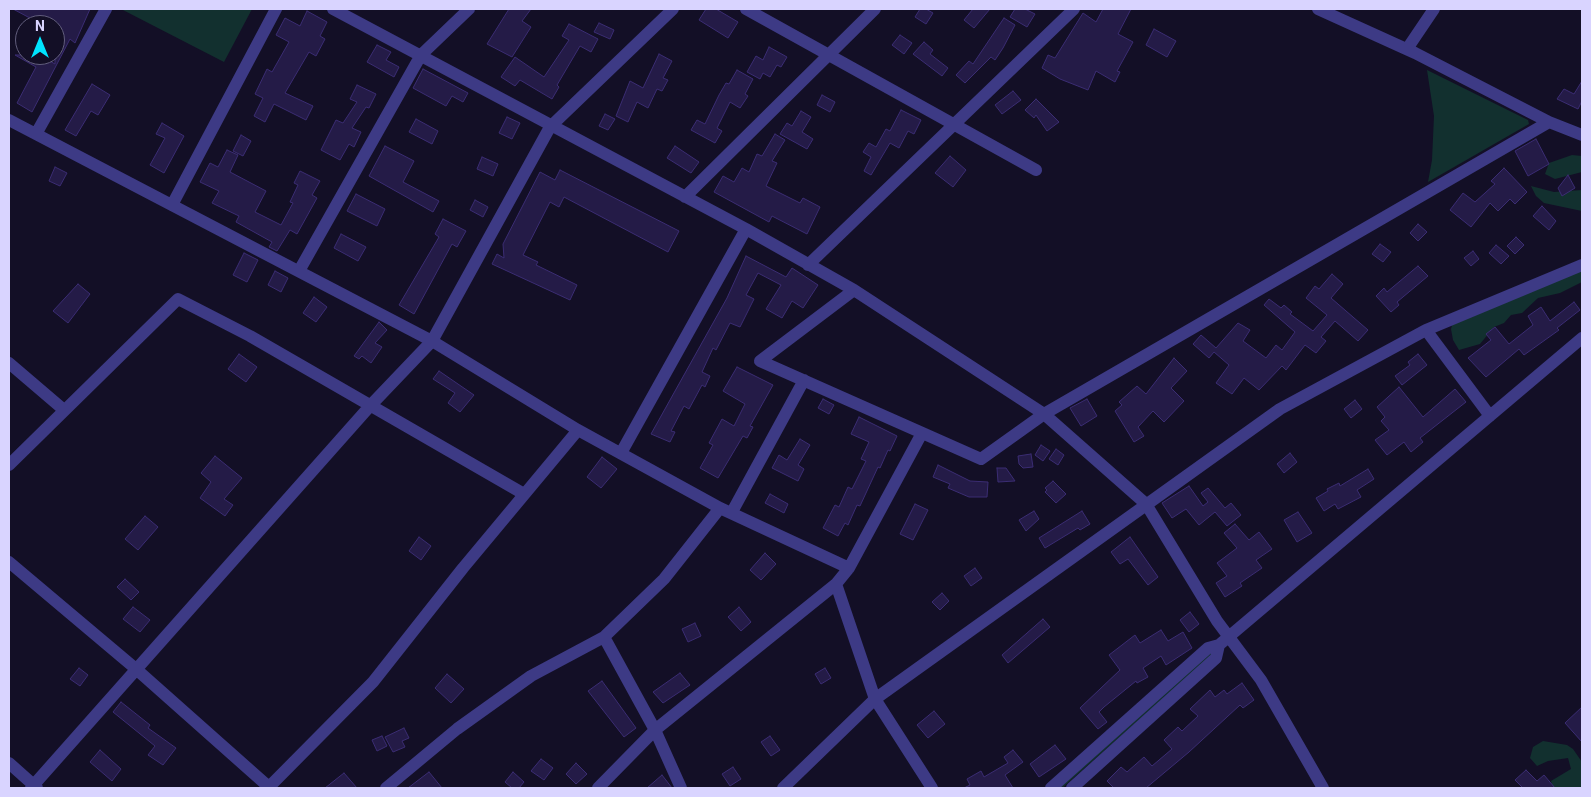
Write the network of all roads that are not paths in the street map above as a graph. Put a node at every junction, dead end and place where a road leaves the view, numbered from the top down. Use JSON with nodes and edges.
{"nodes":[{"id":1,"x":106,"y":9,"type":"edge"},
{"id":2,"x":276,"y":9,"type":"edge"},
{"id":3,"x":334,"y":9,"type":"edge"},
{"id":4,"x":470,"y":9,"type":"edge"},
{"id":5,"x":673,"y":9,"type":"edge"},
{"id":6,"x":746,"y":9,"type":"edge"},
{"id":7,"x":875,"y":9,"type":"edge"},
{"id":8,"x":1074,"y":9,"type":"edge"},
{"id":9,"x":1318,"y":9,"type":"edge"},
{"id":10,"x":1434,"y":9,"type":"edge"},
{"id":11,"x":1407,"y":49,"type":"junction"},
{"id":12,"x":421,"y":55,"type":"junction"},
{"id":13,"x":828,"y":55,"type":"junction"},
{"id":14,"x":9,"y":120,"type":"edge"},
{"id":15,"x":1550,"y":122,"type":"junction"},
{"id":16,"x":954,"y":125,"type":"junction"},
{"id":17,"x":550,"y":127,"type":"junction"},
{"id":18,"x":36,"y":134,"type":"junction"},
{"id":19,"x":1582,"y":135,"type":"edge"},
{"id":20,"x":1036,"y":170,"type":"dead end"},
{"id":21,"x":685,"y":197,"type":"junction"},
{"id":22,"x":172,"y":205,"type":"junction"},
{"id":23,"x":746,"y":229,"type":"junction"},
{"id":24,"x":808,"y":265,"type":"junction"},
{"id":25,"x":1582,"y":265,"type":"edge"},
{"id":26,"x":299,"y":271,"type":"junction"},
{"id":27,"x":854,"y":290,"type":"junction"},
{"id":28,"x":1426,"y":330,"type":"junction"},
{"id":29,"x":1582,"y":338,"type":"edge"},
{"id":30,"x":432,"y":341,"type":"junction"},
{"id":31,"x":9,"y":363,"type":"edge"},
{"id":32,"x":804,"y":380,"type":"junction"},
{"id":33,"x":370,"y":406,"type":"junction"},
{"id":34,"x":64,"y":410,"type":"junction"},
{"id":35,"x":1044,"y":414,"type":"junction"},
{"id":36,"x":1490,"y":416,"type":"junction"},
{"id":37,"x":578,"y":430,"type":"junction"},
{"id":38,"x":922,"y":433,"type":"junction"},
{"id":39,"x":621,"y":453,"type":"junction"},
{"id":40,"x":9,"y":465,"type":"edge"},
{"id":41,"x":524,"y":494,"type":"junction"},
{"id":42,"x":1146,"y":504,"type":"junction"},
{"id":43,"x":726,"y":510,"type":"junction"},
{"id":44,"x":9,"y":562,"type":"edge"},
{"id":45,"x":848,"y":568,"type":"junction"},
{"id":46,"x":836,"y":584,"type":"junction"},
{"id":47,"x":604,"y":637,"type":"junction"},
{"id":48,"x":1224,"y":641,"type":"junction"},
{"id":49,"x":136,"y":669,"type":"junction"},
{"id":50,"x":875,"y":699,"type":"junction"},
{"id":51,"x":655,"y":730,"type":"junction"},
{"id":52,"x":9,"y":764,"type":"edge"},
{"id":53,"x":34,"y":787,"type":"edge"},
{"id":54,"x":269,"y":788,"type":"edge"},
{"id":55,"x":386,"y":788,"type":"edge"},
{"id":56,"x":598,"y":788,"type":"edge"},
{"id":57,"x":681,"y":788,"type":"edge"},
{"id":58,"x":783,"y":788,"type":"edge"},
{"id":59,"x":932,"y":788,"type":"edge"},
{"id":60,"x":1051,"y":788,"type":"edge"},
{"id":61,"x":1072,"y":788,"type":"edge"},
{"id":62,"x":1323,"y":788,"type":"edge"}],
"edges":[{"from":1,"to":18,"type":"street"},
{"from":2,"to":22,"type":"street"},
{"from":3,"to":12,"type":"street"},
{"from":4,"to":12,"type":"street"},
{"from":5,"to":17,"type":"street"},
{"from":6,"to":13,"type":"street"},
{"from":7,"to":13,"type":"street"},
{"from":8,"to":16,"type":"street"},
{"from":9,"to":11,"type":"street"},
{"from":10,"to":11,"type":"street"},
{"from":11,"to":15,"type":"street"},
{"from":12,"to":17,"type":"street"},
{"from":12,"to":26,"type":"street"},
{"from":13,"to":16,"type":"street"},
{"from":13,"to":21,"type":"street"},
{"from":14,"to":18,"type":"street"},
{"from":15,"to":19,"type":"street"},
{"from":15,"to":35,"type":"street"},
{"from":16,"to":20,"type":"street"},
{"from":16,"to":24,"type":"street"},
{"from":17,"to":21,"type":"street"},
{"from":17,"to":30,"type":"street"},
{"from":18,"to":22,"type":"street"},
{"from":21,"to":23,"type":"street"},
{"from":22,"to":26,"type":"street"},
{"from":23,"to":24,"type":"street"},
{"from":23,"to":39,"type":"street"},
{"from":24,"to":27,"type":"street"},
{"from":25,"to":28,"type":"street"},
{"from":26,"to":30,"type":"street"},
{"from":27,"to":32,"type":"street"},
{"from":27,"to":35,"type":"street"},
{"from":28,"to":36,"type":"street"},
{"from":28,"to":42,"type":"street"},
{"from":29,"to":36,"type":"street"},
{"from":30,"to":33,"type":"street"},
{"from":30,"to":37,"type":"street"},
{"from":31,"to":34,"type":"street"},
{"from":32,"to":38,"type":"street"},
{"from":32,"to":43,"type":"street"},
{"from":33,"to":34,"type":"street"},
{"from":33,"to":41,"type":"street"},
{"from":33,"to":49,"type":"street"},
{"from":34,"to":40,"type":"street"},
{"from":35,"to":38,"type":"street"},
{"from":35,"to":42,"type":"street"},
{"from":36,"to":48,"type":"street"},
{"from":37,"to":39,"type":"street"},
{"from":37,"to":41,"type":"street"},
{"from":38,"to":45,"type":"street"},
{"from":39,"to":43,"type":"street"},
{"from":41,"to":54,"type":"street"},
{"from":42,"to":48,"type":"street"},
{"from":42,"to":50,"type":"street"},
{"from":43,"to":45,"type":"street"},
{"from":43,"to":47,"type":"street"},
{"from":44,"to":49,"type":"street"},
{"from":45,"to":46,"type":"street"},
{"from":46,"to":50,"type":"street"},
{"from":46,"to":51,"type":"street"},
{"from":47,"to":51,"type":"street"},
{"from":47,"to":55,"type":"street"},
{"from":48,"to":60,"type":"street"},
{"from":48,"to":61,"type":"street"},
{"from":48,"to":62,"type":"street"},
{"from":49,"to":53,"type":"street"},
{"from":49,"to":54,"type":"street"},
{"from":50,"to":58,"type":"street"},
{"from":50,"to":59,"type":"street"},
{"from":51,"to":56,"type":"street"},
{"from":51,"to":57,"type":"street"},
{"from":52,"to":53,"type":"street"}]}
